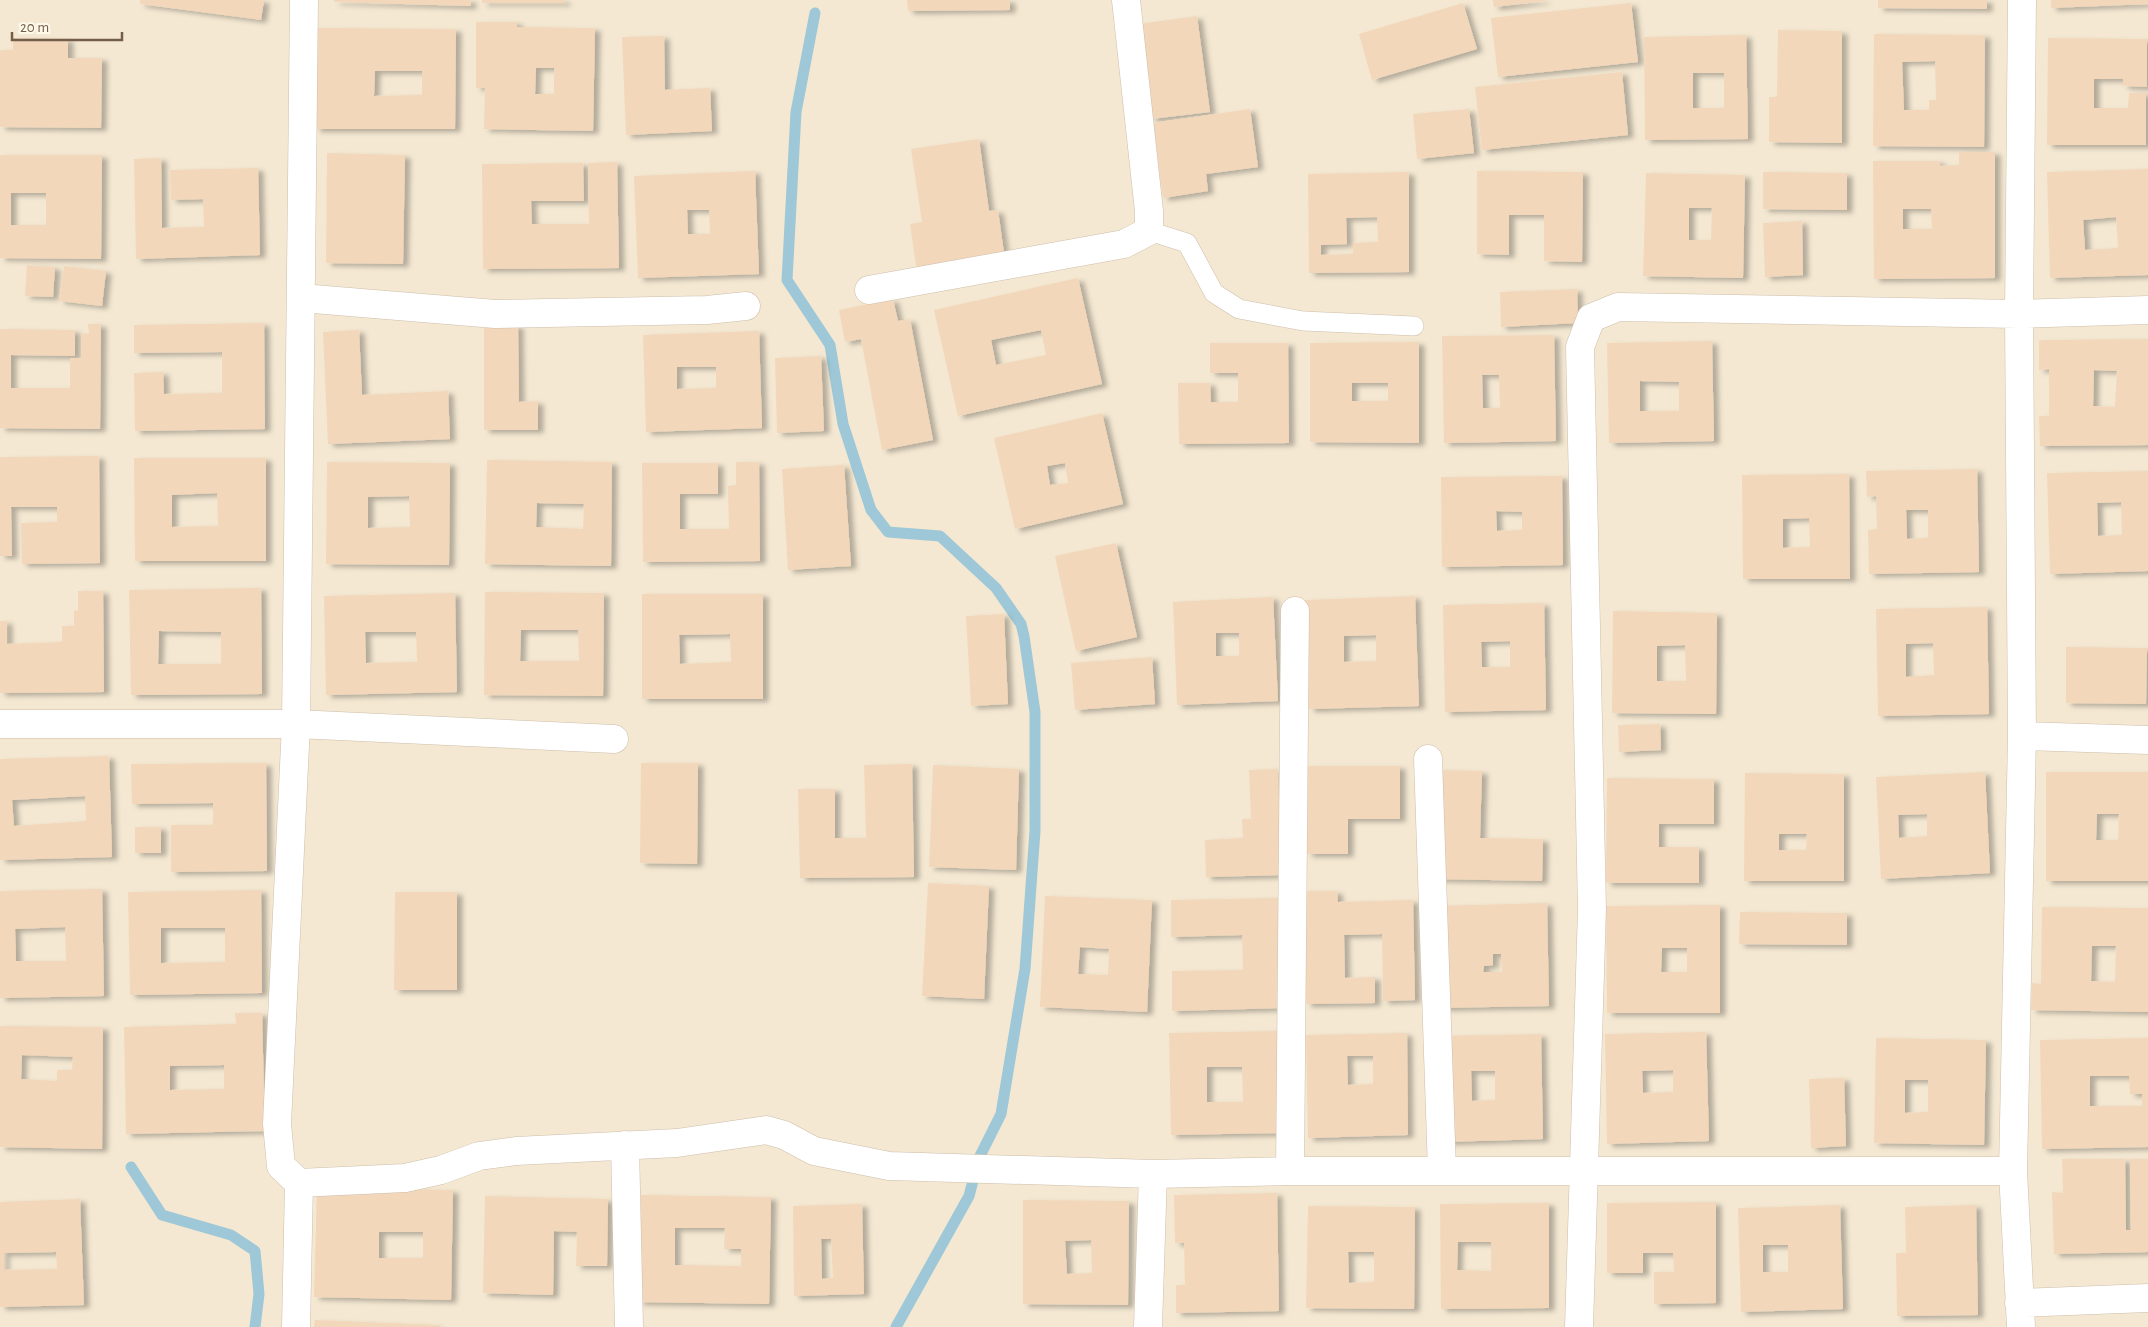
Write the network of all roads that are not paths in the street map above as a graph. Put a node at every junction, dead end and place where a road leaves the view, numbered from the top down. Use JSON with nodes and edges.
{"nodes":[{"id":1,"x":304,"y":0,"type":"edge"},
{"id":2,"x":1126,"y":0,"type":"edge"},
{"id":3,"x":2022,"y":0,"type":"edge"},
{"id":4,"x":1149,"y":231,"type":"junction"},
{"id":5,"x":869,"y":290,"type":"dead end"},
{"id":6,"x":301,"y":298,"type":"junction"},
{"id":7,"x":746,"y":306,"type":"dead end"},
{"id":8,"x":2148,"y":310,"type":"edge"},
{"id":9,"x":2019,"y":314,"type":"junction"},
{"id":10,"x":1414,"y":326,"type":"dead end"},
{"id":11,"x":1295,"y":611,"type":"dead end"},
{"id":12,"x":0,"y":724,"type":"edge"},
{"id":13,"x":296,"y":724,"type":"junction"},
{"id":14,"x":2022,"y":736,"type":"junction"},
{"id":15,"x":614,"y":739,"type":"dead end"},
{"id":16,"x":2148,"y":740,"type":"edge"},
{"id":17,"x":1428,"y":758,"type":"dead end"},
{"id":18,"x":625,"y":1146,"type":"junction"},
{"id":19,"x":1290,"y":1171,"type":"junction"},
{"id":20,"x":2013,"y":1171,"type":"junction"},
{"id":21,"x":1442,"y":1172,"type":"junction"},
{"id":22,"x":1585,"y":1172,"type":"junction"},
{"id":23,"x":1153,"y":1174,"type":"junction"},
{"id":24,"x":299,"y":1183,"type":"junction"},
{"id":25,"x":2148,"y":1298,"type":"edge"},
{"id":26,"x":2020,"y":1315,"type":"edge"},
{"id":27,"x":296,"y":1327,"type":"edge"},
{"id":28,"x":629,"y":1327,"type":"edge"},
{"id":29,"x":1148,"y":1327,"type":"edge"},
{"id":30,"x":1579,"y":1327,"type":"edge"}],
"edges":[{"from":1,"to":6,"type":"street"},
{"from":2,"to":4,"type":"street"},
{"from":3,"to":9,"type":"street"},
{"from":4,"to":5,"type":"street"},
{"from":4,"to":10,"type":"lane"},
{"from":6,"to":7,"type":"street"},
{"from":6,"to":13,"type":"street"},
{"from":8,"to":9,"type":"street"},
{"from":9,"to":14,"type":"street"},
{"from":9,"to":22,"type":"street"},
{"from":11,"to":19,"type":"street"},
{"from":12,"to":13,"type":"street"},
{"from":13,"to":15,"type":"street"},
{"from":13,"to":24,"type":"street"},
{"from":14,"to":16,"type":"street"},
{"from":14,"to":20,"type":"street"},
{"from":17,"to":21,"type":"street"},
{"from":18,"to":23,"type":"street"},
{"from":18,"to":24,"type":"street"},
{"from":18,"to":28,"type":"street"},
{"from":19,"to":21,"type":"street"},
{"from":19,"to":23,"type":"street"},
{"from":20,"to":22,"type":"street"},
{"from":20,"to":26,"type":"street"},
{"from":21,"to":22,"type":"street"},
{"from":22,"to":30,"type":"street"},
{"from":23,"to":29,"type":"street"},
{"from":24,"to":27,"type":"street"},
{"from":25,"to":26,"type":"street"}]}
